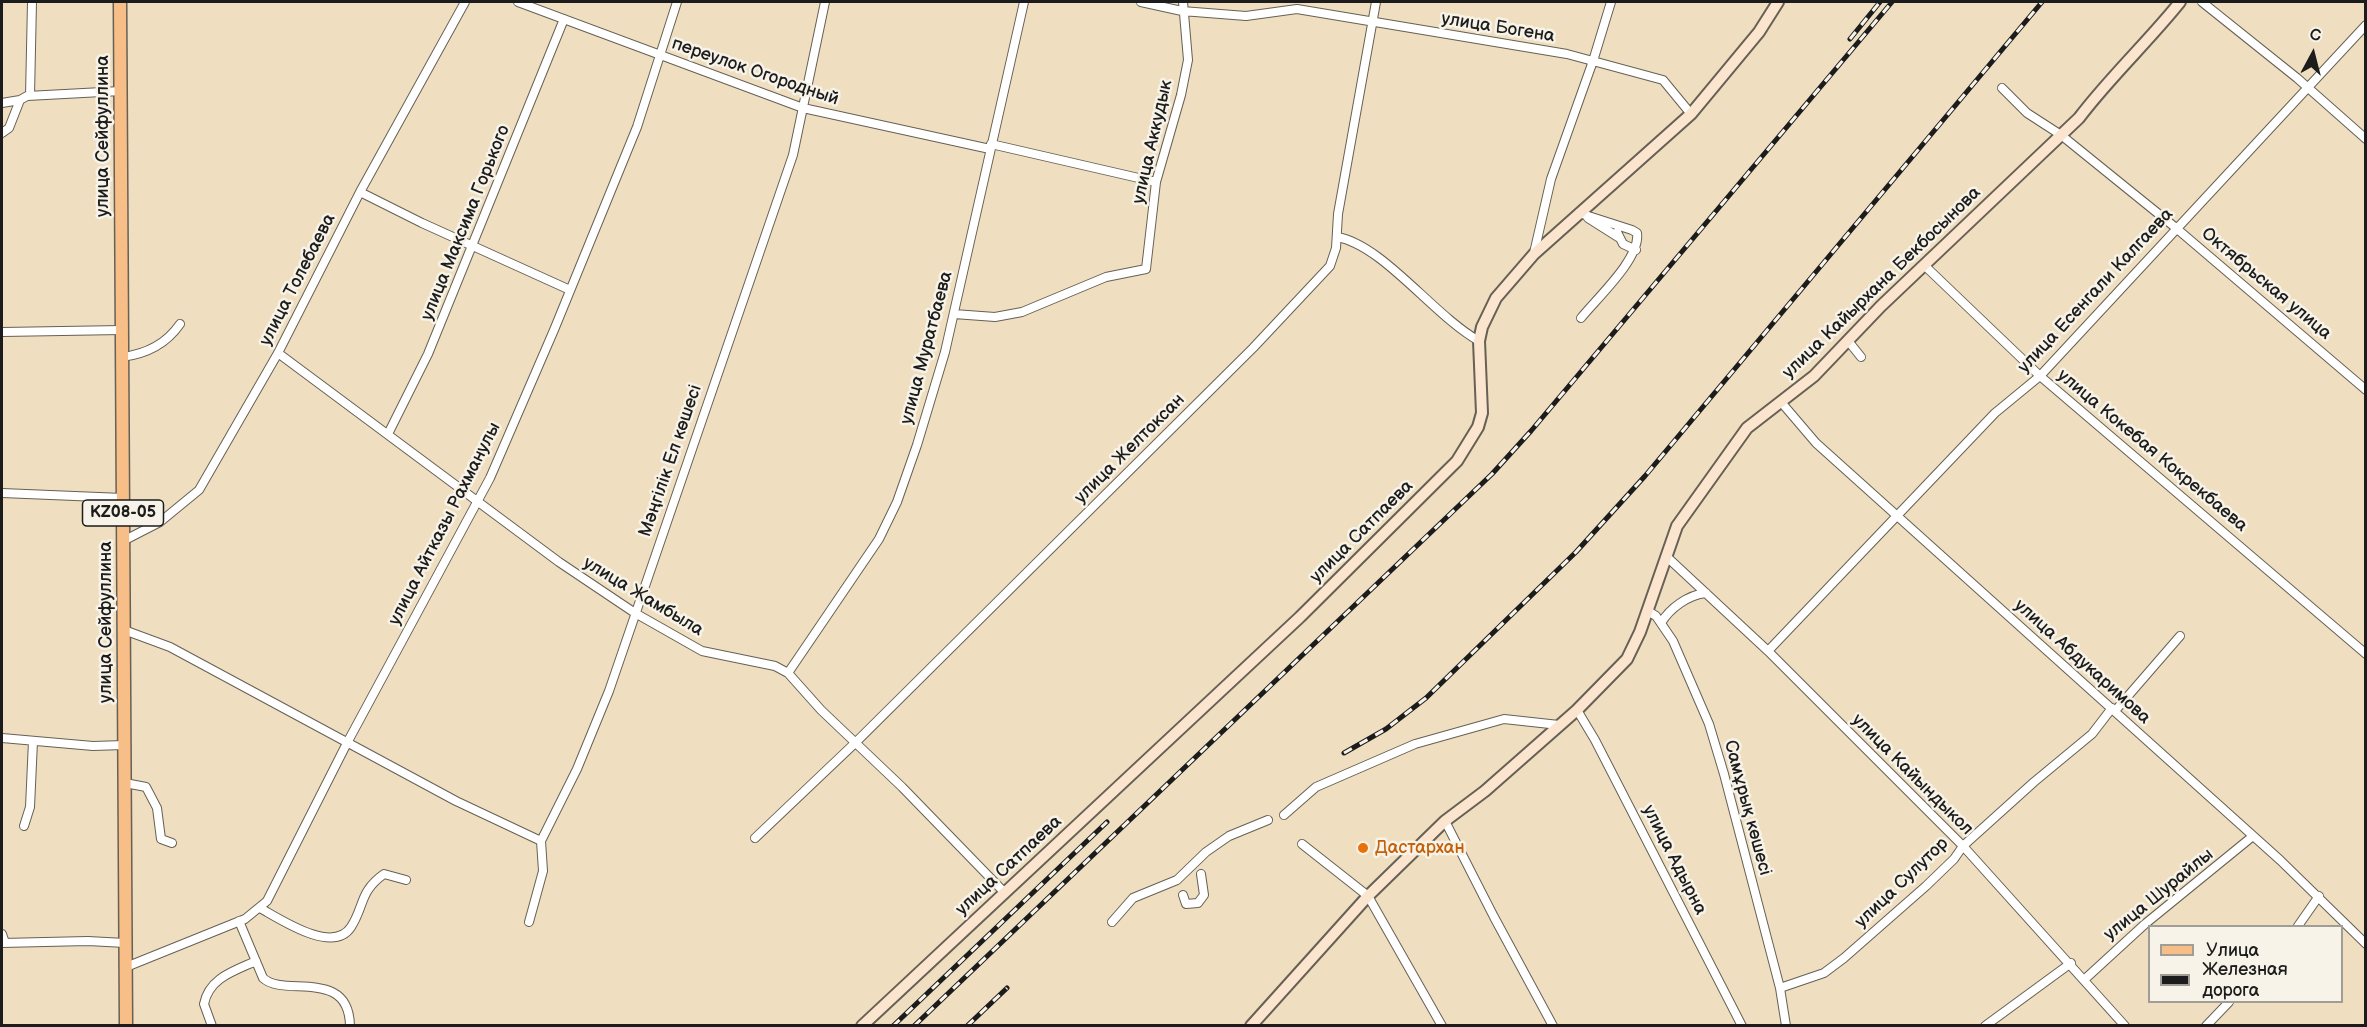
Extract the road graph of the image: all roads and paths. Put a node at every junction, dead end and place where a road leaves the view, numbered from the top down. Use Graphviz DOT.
graph roads {
  1 [pos="32,2"];
  2 [pos="120,2"];
  3 [pos="465,2"];
  4 [pos="518,2"];
  5 [pos="677,2"];
  6 [pos="825,2"];
  7 [pos="1024,2"];
  8 [pos="1141,2"];
  9 [pos="1183,2"];
  10 [pos="1376,2"];
  11 [pos="1611,2"];
  12 [pos="1778,2"];
  13 [pos="2180,2"];
  14 [pos="2202,2"];
  15 [pos="1298,5"];
  16 [pos="1182,11"];
  17 [pos="564,20"];
  18 [pos="1373,23"];
  19 [pos="2365,27"];
  20 [pos="662,55"];
  21 [pos="1593,62"];
  22 [pos="2002,88"];
  23 [pos="2305,88"];
  24 [pos="121,91"];
  25 [pos="30,96"];
  26 [pos="20,100"];
  27 [pos="2,103"];
  28 [pos="803,108"];
  29 [pos="1691,114"];
  30 [pos="2,133"];
  31 [pos="2061,135"];
  32 [pos="2366,139"];
  33 [pos="991,146"];
  34 [pos="1156,182"];
  35 [pos="360,192"];
  36 [pos="1579,213"];
  37 [pos="1619,226"];
  38 [pos="2176,228"];
  39 [pos="1337,237"];
  40 [pos="1618,237"];
  41 [pos="473,245"];
  42 [pos="1636,250"];
  43 [pos="1534,254"];
  44 [pos="1925,266"];
  45 [pos="570,290"];
  46 [pos="954,314"];
  47 [pos="1581,318"];
  48 [pos="180,324"];
  49 [pos="122,330"];
  50 [pos="2,332"];
  51 [pos="1479,341"];
  52 [pos="1849,342"];
  53 [pos="278,353"];
  54 [pos="122,357"];
  55 [pos="1861,357"];
  56 [pos="2040,376"];
  57 [pos="2366,390"];
  58 [pos="1781,402"];
  59 [pos="388,434"];
  60 [pos="2,492"];
  61 [pos="123,498"];
  62 [pos="477,502"];
  63 [pos="1898,516"];
  64 [pos="123,541"];
  65 [pos="1667,557"];
  66 [pos="1706,593"];
  67 [pos="1648,611"];
  68 [pos="635,614"];
  69 [pos="1661,623"];
  70 [pos="124,630"];
  71 [pos="2180,636"];
  72 [pos="1768,651"];
  73 [pos="2366,654"];
  74 [pos="788,673"];
  75 [pos="1576,710"];
  76 [pos="2113,710"];
  77 [pos="1559,725"];
  78 [pos="2,738"];
  79 [pos="33,741"];
  80 [pos="347,743"];
  81 [pos="855,743"];
  82 [pos="124,745"];
  83 [pos="124,783"];
  84 [pos="1284,815"];
  85 [pos="1268,820"];
  86 [pos="1445,821"];
  87 [pos="24,826"];
  88 [pos="2253,836"];
  89 [pos="755,838"];
  90 [pos="541,842"];
  91 [pos="172,843"];
  92 [pos="1302,844"];
  93 [pos="1963,846"];
  94 [pos="1201,874"];
  95 [pos="406,880"];
  96 [pos="1004,892"];
  97 [pos="1183,895"];
  98 [pos="1368,896"];
  99 [pos="2319,896"];
  100 [pos="260,908"];
  101 [pos="239,921"];
  102 [pos="529,922"];
  103 [pos="1112,922"];
  104 [pos="2299,925"];
  105 [pos="3,940"];
  106 [pos="125,943"];
  107 [pos="2366,944"];
  108 [pos="256,961"];
  109 [pos="2071,963"];
  110 [pos="126,967"];
  111 [pos="2085,979"];
  112 [pos="1780,988"];
  113 [pos="2228,1003"];
  114 [pos="2124,1025"];
  115 [pos="126,1026"];
  116 [pos="212,1026"];
  117 [pos="350,1026"];
  118 [pos="862,1026"];
  119 [pos="1251,1026"];
  120 [pos="1442,1026"];
  121 [pos="1553,1026"];
  122 [pos="1742,1026"];
  123 [pos="1786,1026"];
  124 [pos="1985,1026"];
  125 [pos="2206,1026"];
  1 -- 25 [label="street"];
  2 -- 24 [label="main road, улица Сейфуллина / KZ08-05"];
  3 -- 35 [label="street, улица Толебаева"];
  4 -- 17 [label="street, переулок Огородный"];
  5 -- 20 [label="street, улица Айтказы Рахманулы"];
  6 -- 28 [label="street, Мәңгілік Ел көшесі"];
  7 -- 33 [label="street, улица Муратбаева"];
  8 -- 16 [label="street, улица Богена"];
  9 -- 16 [label="street, улица Аккудык"];
  10 -- 18 [label="street, улица Желтоксан"];
  11 -- 21 [label="street"];
  12 -- 29 [label="street, улица Сатпаева"];
  13 -- 31 [label="street, улица Кайырхана Бекбосынова"];
  14 -- 23 [label="street"];
  15 -- 16 [label="street, улица Богена"];
  15 -- 18 [label="street, улица Богена"];
  16 -- 34 [label="street, улица Аккудык"];
  17 -- 20 [label="street, переулок Огородный"];
  17 -- 41 [label="street, улица Максима Горького"];
  18 -- 21 [label="street, улица Богена"];
  18 -- 39 [label="street, улица Желтоксан"];
  19 -- 23 [label="street, улица Есенгали Калгаева"];
  20 -- 28 [label="street, переулок Огородный"];
  20 -- 45 [label="street, улица Айтказы Рахманулы"];
  21 -- 29 [label="street, улица Богена"];
  21 -- 43 [label="street"];
  22 -- 31 [label="street, Октябрьская улица"];
  23 -- 32 [label="street"];
  23 -- 38 [label="street, улица Есенгали Калгаева"];
  24 -- 25 [label="street"];
  24 -- 49 [label="main road, улица Сейфуллина / KZ08-05"];
  25 -- 26 [label="street"];
  26 -- 27 [label="street"];
  26 -- 30 [label="street"];
  28 -- 33 [label="street, переулок Огородный"];
  28 -- 68 [label="street, Мәңгілік Ел көшесі"];
  29 -- 36 [label="street, улица Сатпаева"];
  31 -- 38 [label="street, Октябрьская улица"];
  31 -- 44 [label="street, улица Кайырхана Бекбосынова"];
  33 -- 34 [label="street, переулок Огородный"];
  33 -- 46 [label="street, улица Муратбаева"];
  34 -- 46 [label="street, улица Аккудык"];
  35 -- 41 [label="street"];
  35 -- 53 [label="street, улица Толебаева"];
  36 -- 37 [label="street"];
  36 -- 40 [label="street"];
  36 -- 43 [label="street, улица Сатпаева"];
  37 -- 40 [label="street"];
  37 -- 42 [label="street"];
  38 -- 56 [label="street, улица Есенгали Калгаева"];
  38 -- 57 [label="street, Октябрьская улица"];
  39 -- 51 [label="street"];
  39 -- 81 [label="street, улица Желтоксан"];
  40 -- 42 [label="street"];
  41 -- 45 [label="street"];
  41 -- 59 [label="street, улица Максима Горького"];
  42 -- 47 [label="street"];
  43 -- 51 [label="street, улица Сатпаева"];
  44 -- 52 [label="street, улица Кайырхана Бекбосынова"];
  44 -- 56 [label="street, улица Кокебая Кокрекбаева"];
  45 -- 62 [label="street, улица Айтказы Рахманулы"];
  46 -- 74 [label="street, улица Муратбаева"];
  48 -- 54 [label="street"];
  49 -- 50 [label="street"];
  49 -- 54 [label="main road, улица Сейфуллина / KZ08-05"];
  51 -- 96 [label="street, улица Сатпаева"];
  52 -- 55 [label="street"];
  52 -- 58 [label="street, улица Кайырхана Бекбосынова"];
  53 -- 59 [label="street, улица Жамбыла"];
  53 -- 64 [label="street, улица Толебаева"];
  54 -- 61 [label="main road, улица Сейфуллина / KZ08-05"];
  56 -- 63 [label="street, улица Есенгали Калгаева"];
  56 -- 73 [label="street, улица Кокебая Кокрекбаева"];
  58 -- 63 [label="street, улица Абдукаримова"];
  58 -- 65 [label="street, улица Кайырхана Бекбосынова"];
  59 -- 62 [label="street, улица Жамбыла"];
  60 -- 61 [label="street"];
  61 -- 64 [label="main road, улица Сейфуллина / KZ08-05"];
  62 -- 68 [label="street, улица Жамбыла"];
  62 -- 80 [label="street, улица Айтказы Рахманулы"];
  63 -- 72 [label="street, улица Есенгали Калгаева"];
  63 -- 76 [label="street, улица Абдукаримова"];
  64 -- 70 [label="main road, улица Сейфуллина / KZ08-05"];
  65 -- 66 [label="street, улица Кайындыкол"];
  65 -- 67 [label="street, улица Кайырхана Бекбосынова"];
  66 -- 69 [label="street"];
  66 -- 72 [label="street, улица Кайындыкол"];
  67 -- 69 [label="street, Самұрық көшесі"];
  67 -- 75 [label="street, улица Кайырхана Бекбосынова"];
  68 -- 74 [label="street, улица Жамбыла"];
  68 -- 90 [label="street, Мәңгілік Ел көшесі"];
  69 -- 112 [label="street, Самұрық көшесі"];
  70 -- 80 [label="street"];
  70 -- 82 [label="main road, улица Сейфуллина / KZ08-05"];
  71 -- 76 [label="street, улица Сулутор"];
  72 -- 93 [label="street, улица Кайындыкол"];
  74 -- 81 [label="street, улица Жамбыла"];
  75 -- 77 [label="street, улица Кайырхана Бекбосынова"];
  75 -- 122 [label="street, улица Адырна"];
  76 -- 88 [label="street, улица Абдукаримова"];
  76 -- 93 [label="street, улица Сулутор"];
  77 -- 84 [label="street"];
  77 -- 86 [label="street, улица Кайырхана Бекбосынова"];
  78 -- 79 [label="street"];
  79 -- 82 [label="street"];
  79 -- 87 [label="street"];
  80 -- 90 [label="street"];
  80 -- 100 [label="street, улица Айтказы Рахманулы"];
  81 -- 89 [label="street, улица Желтоксан"];
  81 -- 96 [label="street, улица Жамбыла"];
  82 -- 83 [label="main road, улица Сейфуллина / KZ08-05"];
  83 -- 91 [label="street"];
  83 -- 106 [label="main road, улица Сейфуллина / KZ08-05"];
  85 -- 103 [label="street"];
  86 -- 98 [label="street, улица Кайырхана Бекбосынова"];
  86 -- 121 [label="street"];
  88 -- 99 [label="street, улица Абдукаримова"];
  88 -- 111 [label="street, улица Шурайлы"];
  90 -- 102 [label="street, Мәңгілік Ел көшесі"];
  92 -- 98 [label="street"];
  93 -- 109 [label="street, улица Кайындыкол"];
  93 -- 112 [label="street, улица Сулутор"];
  94 -- 97 [label="street"];
  95 -- 100 [label="street"];
  96 -- 118 [label="street, улица Сатпаева"];
  98 -- 119 [label="street, улица Кайырхана Бекбосынова"];
  98 -- 120 [label="street"];
  99 -- 104 [label="street"];
  99 -- 107 [label="street, улица Абдукаримова"];
  100 -- 101 [label="street, улица Айтказы Рахманулы"];
  101 -- 108 [label="street"];
  101 -- 110 [label="street, улица Айтказы Рахманулы"];
  105 -- 106 [label="street"];
  106 -- 110 [label="main road, улица Сейфуллина / KZ08-05"];
  108 -- 116 [label="street"];
  108 -- 117 [label="street"];
  109 -- 111 [label="street, улица Кайындыкол"];
  109 -- 124 [label="street"];
  110 -- 115 [label="main road, улица Сейфуллина / KZ08-05"];
  111 -- 114 [label="street, улица Кайындыкол"];
  112 -- 123 [label="street, Самұрық көшесі"];
  113 -- 125 [label="street"];
}
